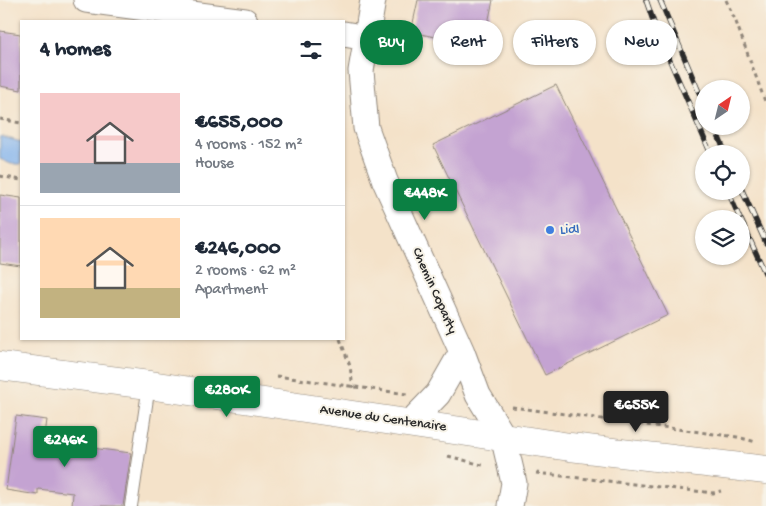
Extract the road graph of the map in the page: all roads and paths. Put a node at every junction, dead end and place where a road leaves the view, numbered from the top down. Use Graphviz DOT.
graph roads {
  1 [pos="86,0"];
  2 [pos="373,0"];
  3 [pos="726,0"];
  4 [pos="237,20"];
  5 [pos="355,36"];
  6 [pos="766,104"];
  7 [pos="0,119"];
  8 [pos="20,123"];
  9 [pos="0,176"];
  10 [pos="20,180"];
  11 [pos="340,340"];
  12 [pos="462,352"];
  13 [pos="0,366"];
  14 [pos="266,375"];
  15 [pos="149,385"];
  16 [pos="352,386"];
  17 [pos="435,397"];
  18 [pos="482,403"];
  19 [pos="410,423"];
  20 [pos="503,436"];
  21 [pos="756,442"];
  22 [pos="766,470"];
  23 [pos="131,506"];
  24 [pos="510,506"];
  1 -- 4 [label="street"];
  2 -- 5 [label="street, Chemin Coparty"];
  3 -- 6 [label="path"];
  5 -- 12 [label="street, Chemin Coparty"];
  7 -- 8 [label="path"];
  9 -- 10 [label="path"];
  11 -- 16 [label="path"];
  12 -- 17 [label="street"];
  12 -- 18 [label="street, Chemin Coparty"];
  13 -- 15 [label="main road, Avenue du Centenaire"];
  14 -- 16 [label="path"];
  15 -- 19 [label="main road, Avenue du Centenaire"];
  15 -- 23 [label="lane"];
  16 -- 17 [label="path"];
  17 -- 19 [label="street"];
  18 -- 20 [label="street, Chemin Coparty"];
  18 -- 21 [label="path"];
  19 -- 20 [label="main road, Avenue du Centenaire"];
  20 -- 22 [label="main road, Avenue du Centenaire"];
  20 -- 24 [label="street, Chemin Coparty"];
}
